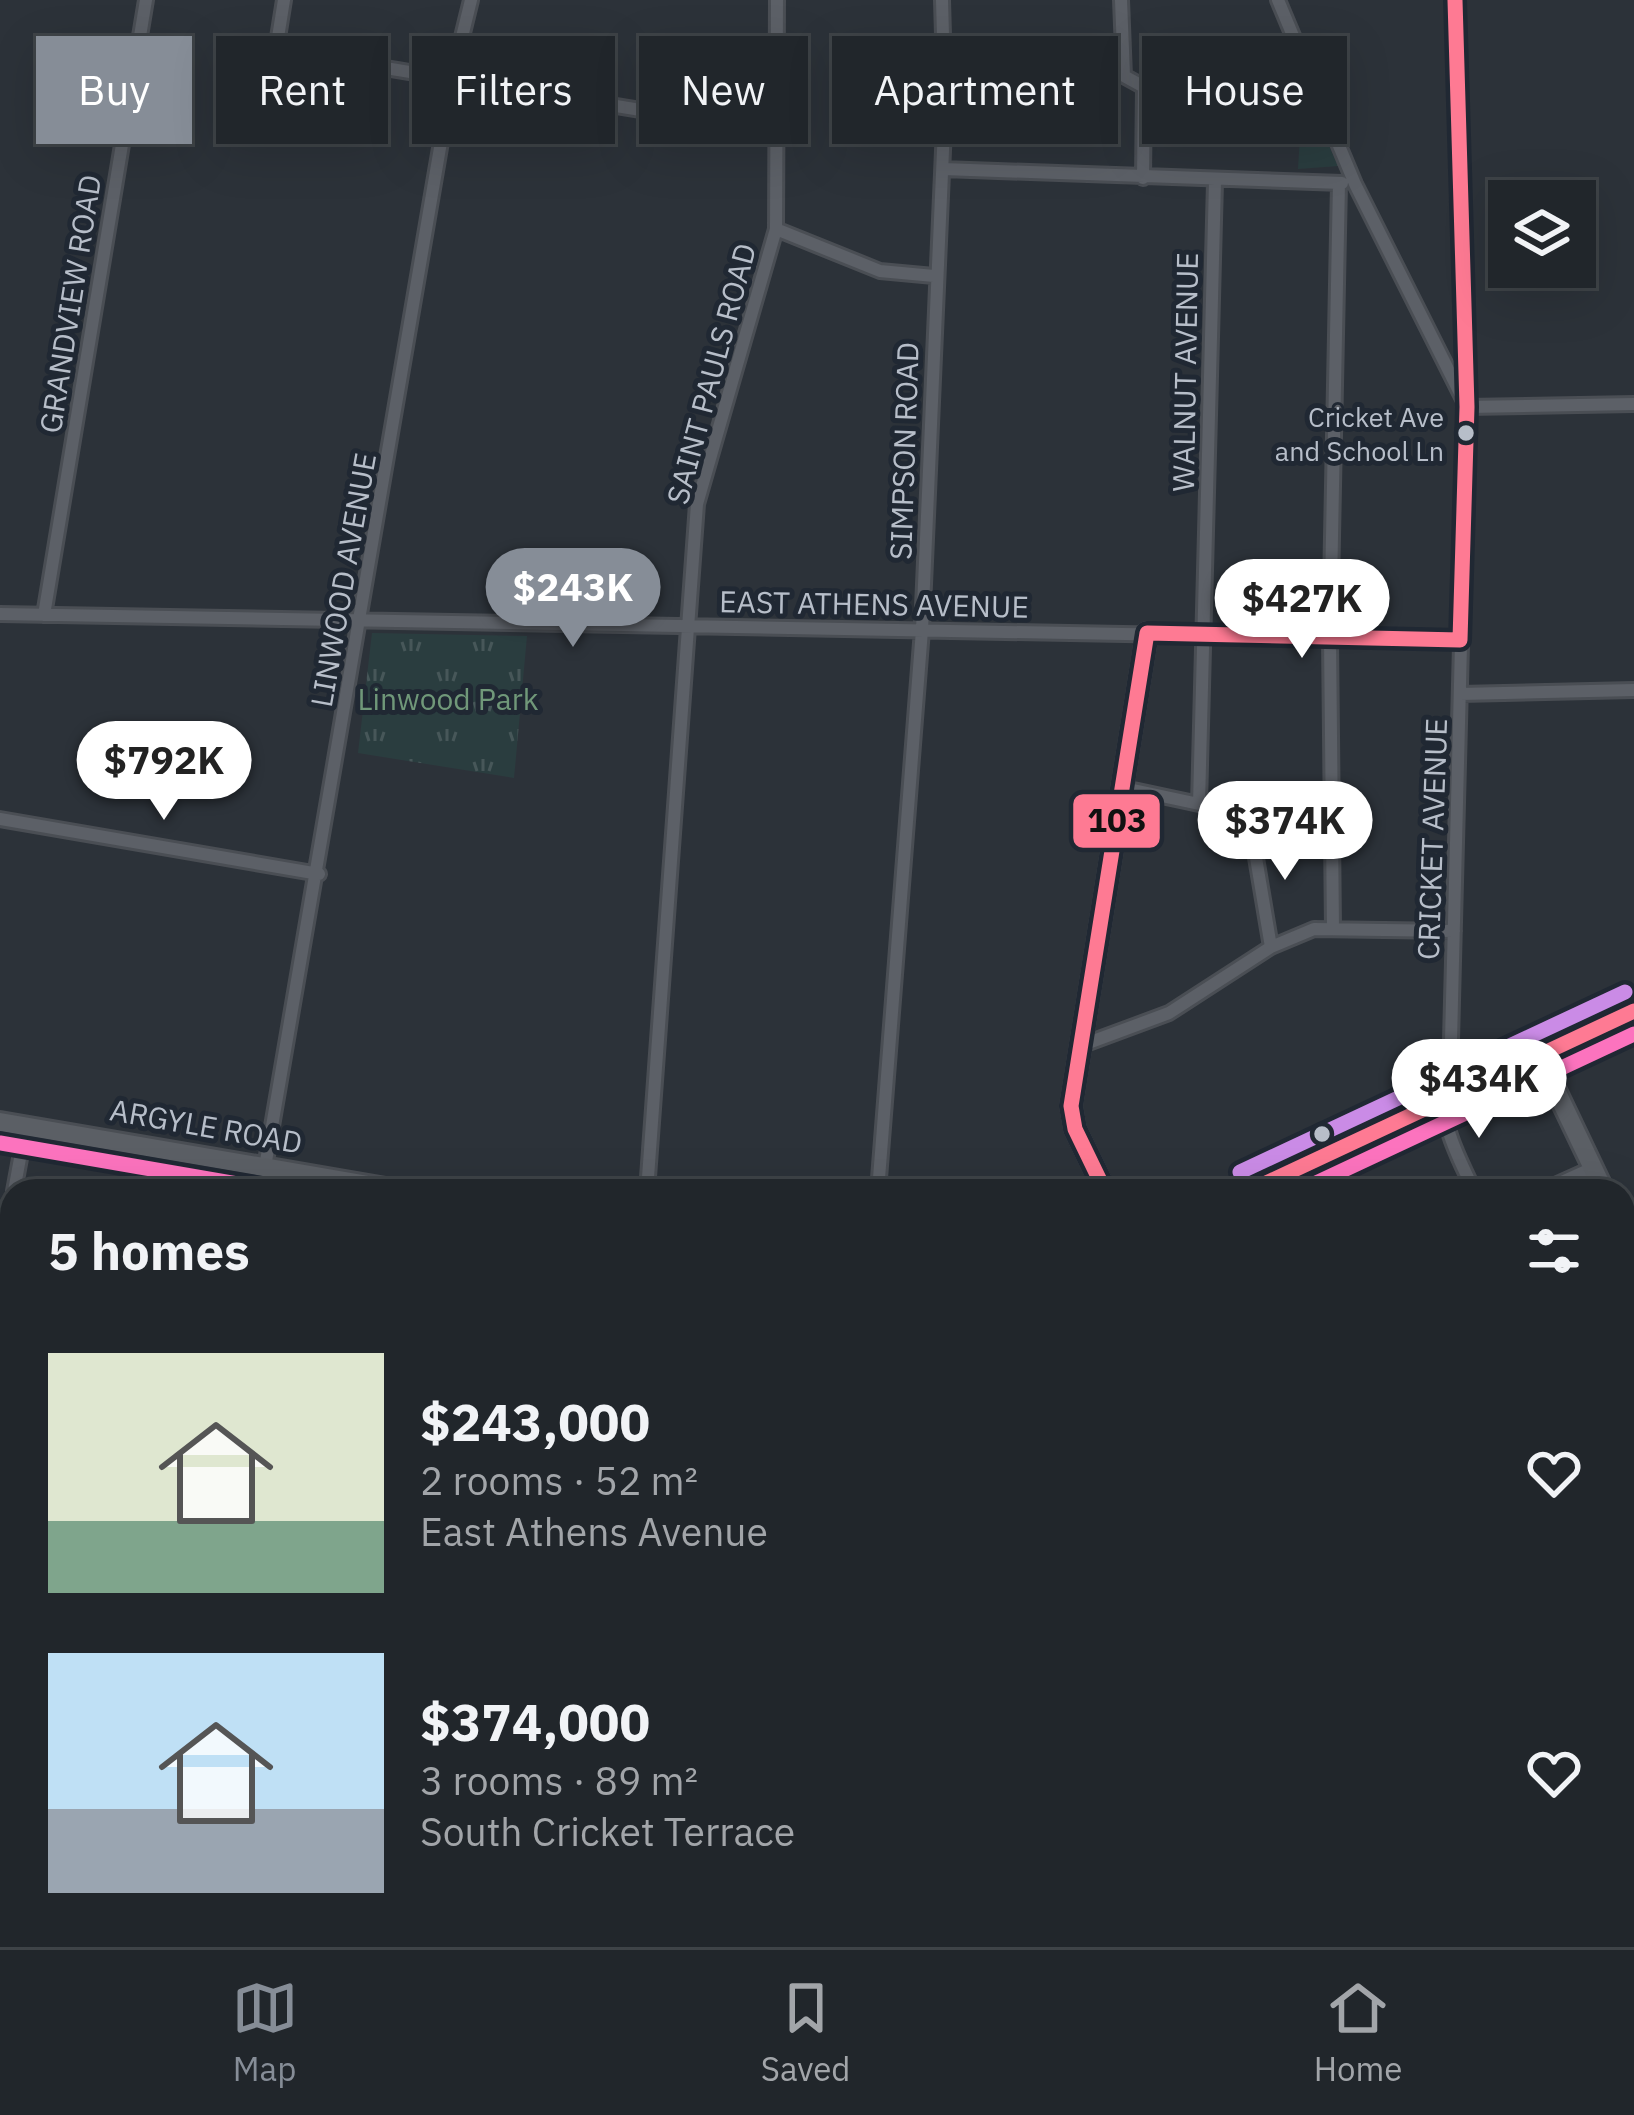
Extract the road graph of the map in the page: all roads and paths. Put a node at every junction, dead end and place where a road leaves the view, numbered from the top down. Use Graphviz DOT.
graph roads {
  1 [pos="146,0"];
  2 [pos="284,0"];
  3 [pos="471,0"];
  4 [pos="776,0"];
  5 [pos="942,0"];
  6 [pos="1120,0"];
  7 [pos="1278,0"];
  8 [pos="1455,0"];
  9 [pos="462,36"];
  10 [pos="775,36"];
  11 [pos="943,36"];
  12 [pos="412,72"];
  13 [pos="441,144"];
  14 [pos="774,144"];
  15 [pos="944,144"];
  16 [pos="943,169"];
  17 [pos="1144,178"];
  18 [pos="1215,182"];
  19 [pos="1340,183"];
  20 [pos="1355,184"];
  21 [pos="776,229"];
  22 [pos="934,276"];
  23 [pos="1634,404"];
  24 [pos="1467,407"];
  25 [pos="0,614"];
  26 [pos="44,615"];
  27 [pos="361,620"];
  28 [pos="692,626"];
  29 [pos="922,630"];
  30 [pos="1147,633"];
  31 [pos="1204,636"];
  32 [pos="1330,638"];
  33 [pos="1460,640"];
  34 [pos="1634,690"];
  35 [pos="1460,694"];
  36 [pos="1124,788"];
  37 [pos="0,819"];
  38 [pos="1251,828"];
  39 [pos="319,874"];
  40 [pos="1334,929"];
  41 [pos="1454,931"];
  42 [pos="1271,947"];
  43 [pos="1634,1011"];
  44 [pos="1080,1046"];
  45 [pos="1539,1055"];
  46 [pos="1442,1101"];
  47 [pos="0,1122"];
  48 [pos="26,1126"];
  49 [pos="265,1167"];
  50 [pos="1593,1168"];
  51 [pos="16,1179"];
  52 [pos="266,1179"];
  53 [pos="334,1179"];
  54 [pos="648,1179"];
  55 [pos="879,1179"];
  56 [pos="1100,1179"];
  57 [pos="1275,1179"];
  58 [pos="1469,1179"];
  59 [pos="1569,1179"];
  60 [pos="1598,1179"];
  1 -- 26 [label="street, GRANDVIEW ROAD"];
  2 -- 12 [label="street"];
  3 -- 9 [label="street, LINWOOD AVENUE"];
  4 -- 10 [label="street, SAINT PAULS ROAD"];
  5 -- 11 [label="street, SIMPSON ROAD"];
  6 -- 17 [label="street"];
  7 -- 20 [label="street"];
  8 -- 24 [label="street, CRICKET AVENUE"];
  13 -- 27 [label="street, LINWOOD AVENUE"];
  14 -- 21 [label="street, SAINT PAULS ROAD"];
  15 -- 16 [label="street, SIMPSON ROAD"];
  16 -- 17 [label="street"];
  16 -- 22 [label="street, SIMPSON ROAD"];
  17 -- 18 [label="street"];
  18 -- 19 [label="street"];
  18 -- 31 [label="street, WALNUT AVENUE"];
  19 -- 20 [label="street"];
  19 -- 32 [label="street"];
  20 -- 24 [label="street"];
  21 -- 22 [label="street"];
  21 -- 28 [label="street, SAINT PAULS ROAD"];
  22 -- 29 [label="street, SIMPSON ROAD"];
  23 -- 24 [label="street"];
  24 -- 33 [label="street, CRICKET AVENUE"];
  25 -- 26 [label="street, EAST ATHENS AVENUE"];
  26 -- 27 [label="street, EAST ATHENS AVENUE"];
  27 -- 28 [label="street, EAST ATHENS AVENUE"];
  27 -- 39 [label="street, LINWOOD AVENUE"];
  28 -- 29 [label="street, EAST ATHENS AVENUE"];
  28 -- 54 [label="street, SAINT PAULS ROAD"];
  29 -- 30 [label="street, EAST ATHENS AVENUE"];
  29 -- 55 [label="street, SIMPSON ROAD"];
  30 -- 31 [label="street, EAST ATHENS AVENUE"];
  30 -- 36 [label="street"];
  31 -- 32 [label="street, EAST ATHENS AVENUE"];
  31 -- 36 [label="street, WALNUT AVENUE"];
  32 -- 33 [label="street, EAST ATHENS AVENUE"];
  32 -- 40 [label="street"];
  33 -- 35 [label="street, CRICKET AVENUE"];
  34 -- 35 [label="street"];
  35 -- 41 [label="street, CRICKET AVENUE"];
  36 -- 44 [label="street"];
  37 -- 39 [label="street"];
  38 -- 42 [label="street"];
  39 -- 49 [label="street, LINWOOD AVENUE"];
  40 -- 41 [label="street"];
  40 -- 42 [label="street"];
  41 -- 46 [label="street, CRICKET AVENUE"];
  42 -- 44 [label="street"];
  43 -- 45 [label="highway"];
  44 -- 56 [label="street"];
  45 -- 46 [label="highway"];
  45 -- 50 [label="street"];
  46 -- 57 [label="highway"];
  46 -- 58 [label="street"];
  47 -- 48 [label="street, ARGYLE ROAD"];
  48 -- 49 [label="street, ARGYLE ROAD"];
  48 -- 51 [label="street"];
  49 -- 52 [label="street"];
  49 -- 53 [label="street, ARGYLE ROAD"];
  50 -- 59 [label="street"];
  50 -- 60 [label="street"];
}
